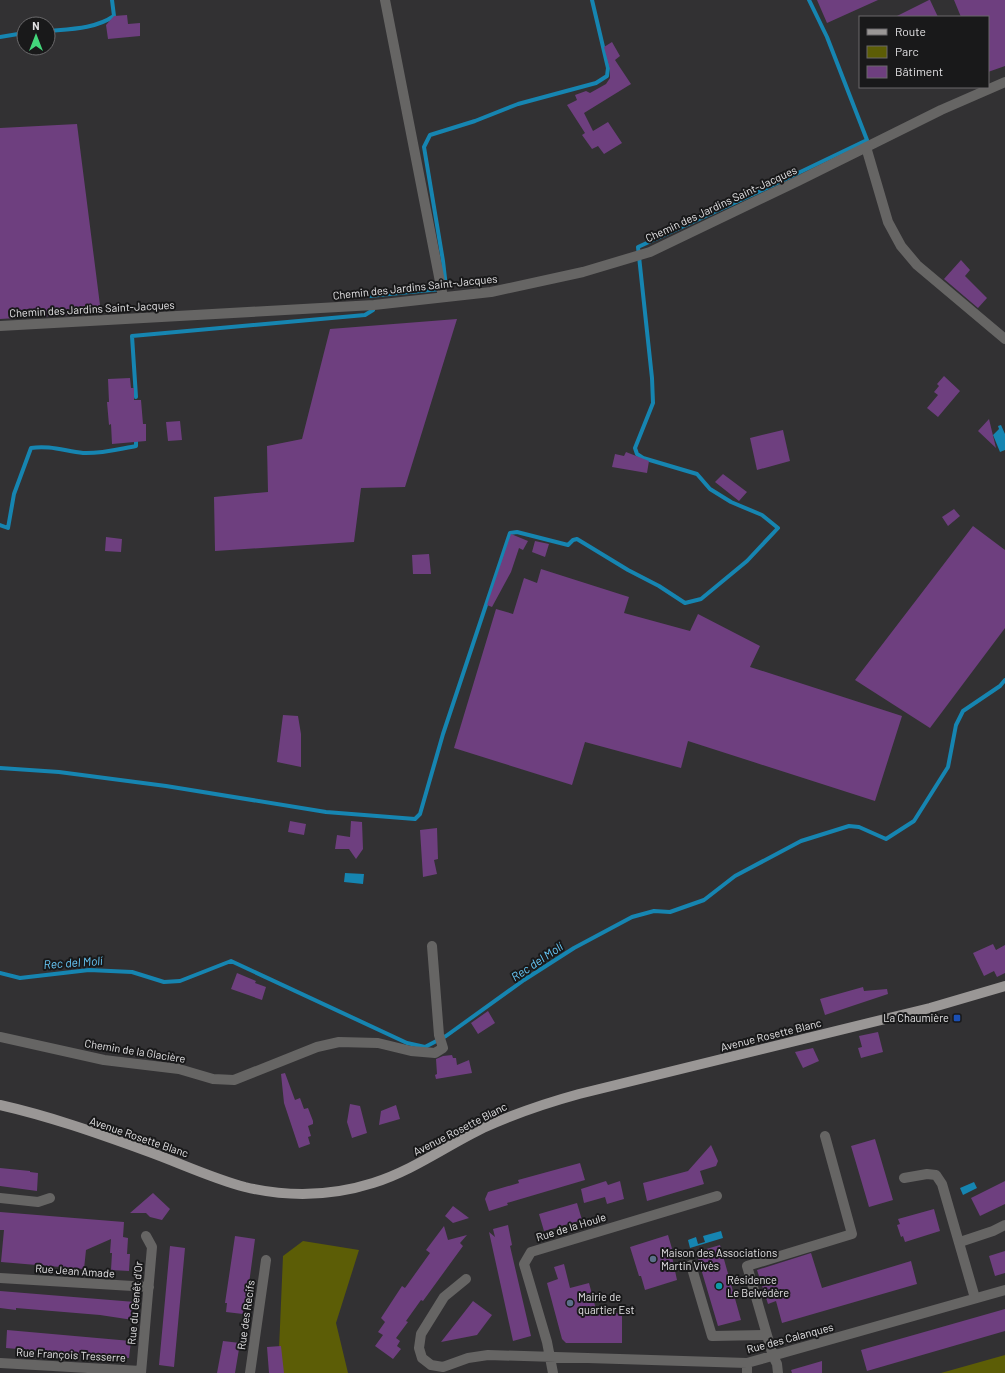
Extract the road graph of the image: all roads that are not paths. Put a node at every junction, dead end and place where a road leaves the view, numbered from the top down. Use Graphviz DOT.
graph roads {
  1 [pos="385,0"];
  2 [pos="1005,82"];
  3 [pos="866,148"];
  4 [pos="441,291"];
  5 [pos="0,326"];
  6 [pos="1005,339"];
  7 [pos="432,946"];
  8 [pos="1005,986"];
  9 [pos="0,1037"];
  10 [pos="0,1104"];
  11 [pos="825,1136"];
  12 [pos="904,1178"];
  13 [pos="716,1196"];
  14 [pos="0,1198"];
  15 [pos="50,1198"];
  16 [pos="1005,1225"];
  17 [pos="146,1236"];
  18 [pos="960,1242"];
  19 [pos="266,1260"];
  20 [pos="691,1264"];
  21 [pos="0,1278"];
  22 [pos="466,1279"];
  23 [pos="149,1288"];
  24 [pos="1005,1290"];
  25 [pos="975,1298"];
  26 [pos="767,1335"];
  27 [pos="773,1356"];
  28 [pos="550,1357"];
  29 [pos="0,1363"];
  30 [pos="747,1368"];
  31 [pos="141,1372"];
  32 [pos="250,1373"];
  33 [pos="553,1373"];
  34 [pos="778,1373"];
  1 -- 4 [label="street"];
  2 -- 3 [label="street, Chemin des Jardins Saint-Jacques"];
  3 -- 4 [label="street, Chemin des Jardins Saint-Jacques"];
  3 -- 6 [label="street"];
  4 -- 5 [label="street, Chemin des Jardins Saint-Jacques"];
  7 -- 9 [label="street, Chemin de la Glacière"];
  8 -- 10 [label="main road, Avenue Rosette Blanc"];
  11 -- 26 [label="street"];
  12 -- 18 [label="street"];
  13 -- 28 [label="street, Rue de la Houle"];
  14 -- 15 [label="street"];
  16 -- 18 [label="street"];
  17 -- 23 [label="street, Rue du Genêt d'Or"];
  18 -- 25 [label="street"];
  19 -- 32 [label="street, Rue des Recifs"];
  20 -- 26 [label="street"];
  21 -- 23 [label="street, Rue Jean Amade"];
  22 -- 28 [label="street, Rue des Calanques"];
  23 -- 31 [label="street, Rue du Genêt d'Or"];
  24 -- 25 [label="street, Rue des Calanques"];
  25 -- 27 [label="street, Rue des Calanques"];
  26 -- 27 [label="street"];
  27 -- 30 [label="street, Rue des Calanques"];
  27 -- 34 [label="street"];
  28 -- 30 [label="street, Rue des Calanques"];
  28 -- 33 [label="street, Rue de la Houle"];
  29 -- 31 [label="street, Rue François Tresserre"];
}
